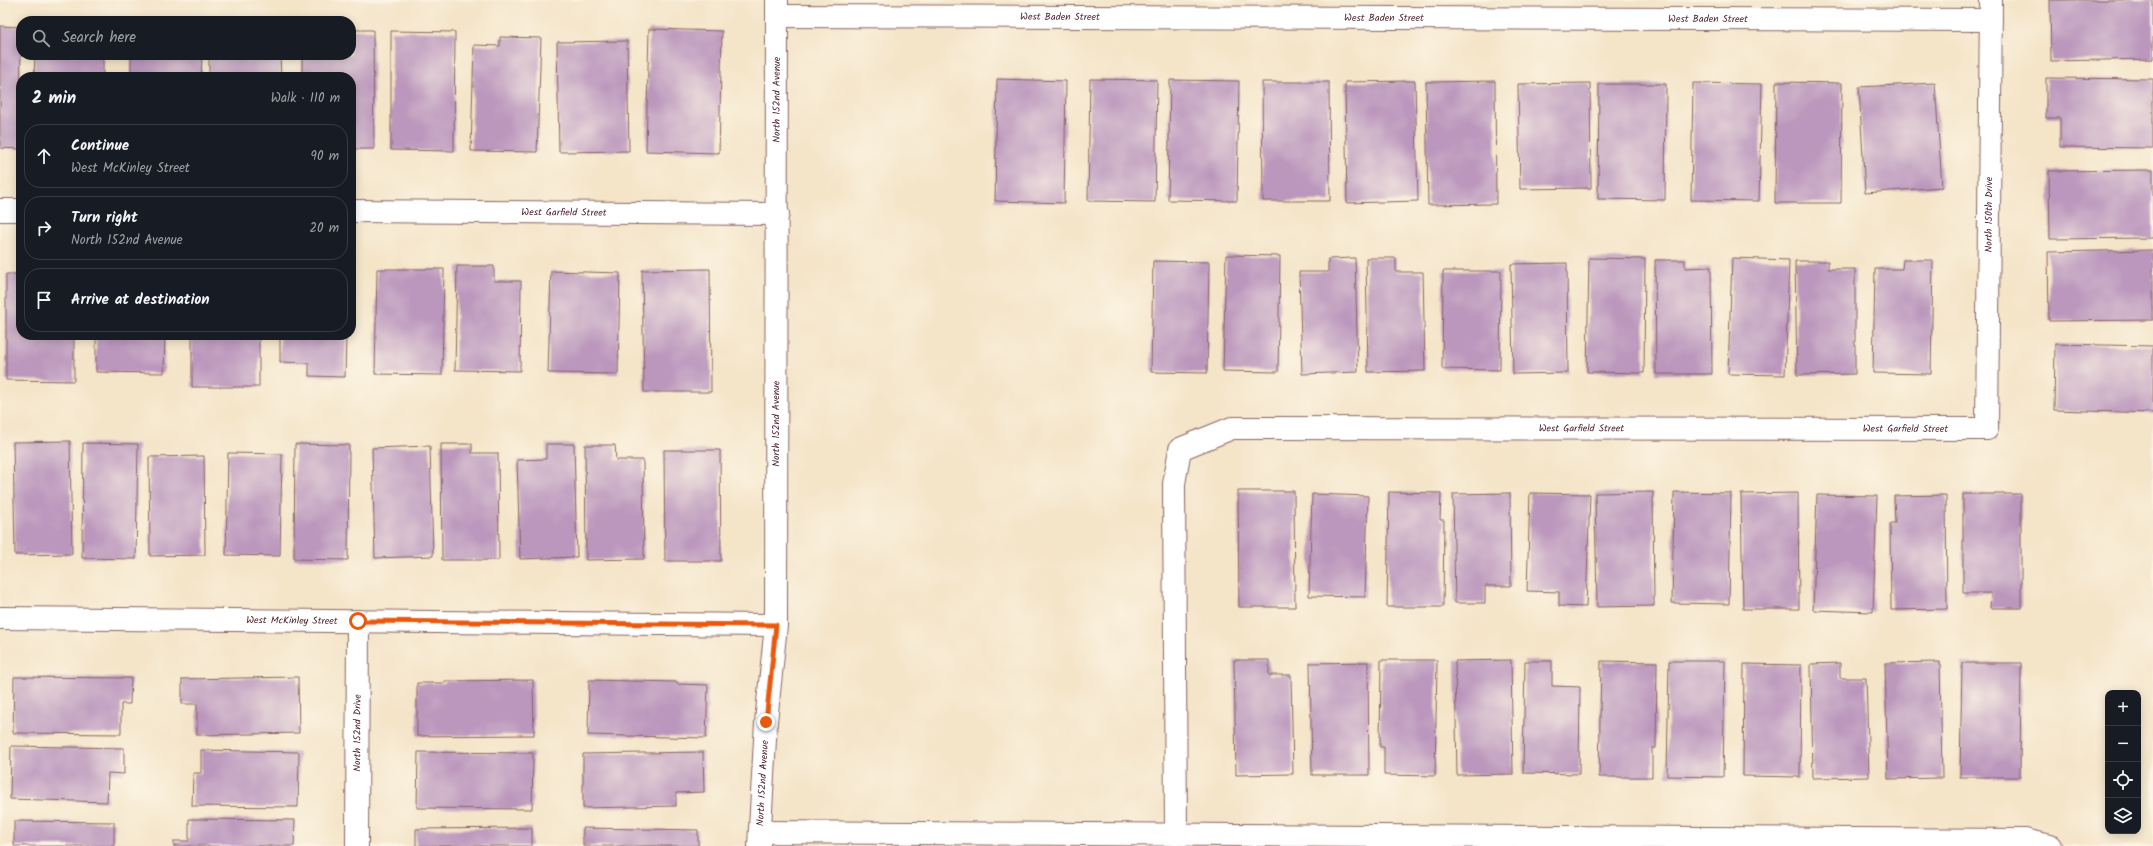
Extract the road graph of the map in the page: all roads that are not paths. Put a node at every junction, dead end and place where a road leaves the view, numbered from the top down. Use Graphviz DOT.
graph roads {
  1 [pos="777,8"];
  2 [pos="1991,10"];
  3 [pos="0,210"];
  4 [pos="16,210"];
  5 [pos="356,211"];
  6 [pos="778,214"];
  7 [pos="1987,429"];
  8 [pos="0,618"];
  9 [pos="358,621"];
  10 [pos="776,625"];
  11 [pos="1176,834"];
  12 [pos="759,839"];
  13 [pos="357,846"];
  14 [pos="2050,846"];
  1 -- 2 [label="street, West Baden Street"];
  1 -- 6 [label="street, North 152nd Avenue"];
  2 -- 7 [label="street, North 150th Drive"];
  3 -- 4 [label="street"];
  5 -- 6 [label="street, West Garfield Street"];
  6 -- 10 [label="street, North 152nd Avenue"];
  7 -- 11 [label="street, West Garfield Street"];
  8 -- 9 [label="street, West McKinley Street"];
  9 -- 10 [label="street, West McKinley Street"];
  9 -- 13 [label="street, North 152nd Drive"];
  10 -- 12 [label="street, North 152nd Avenue"];
  11 -- 12 [label="street"];
  11 -- 14 [label="street"];
}
